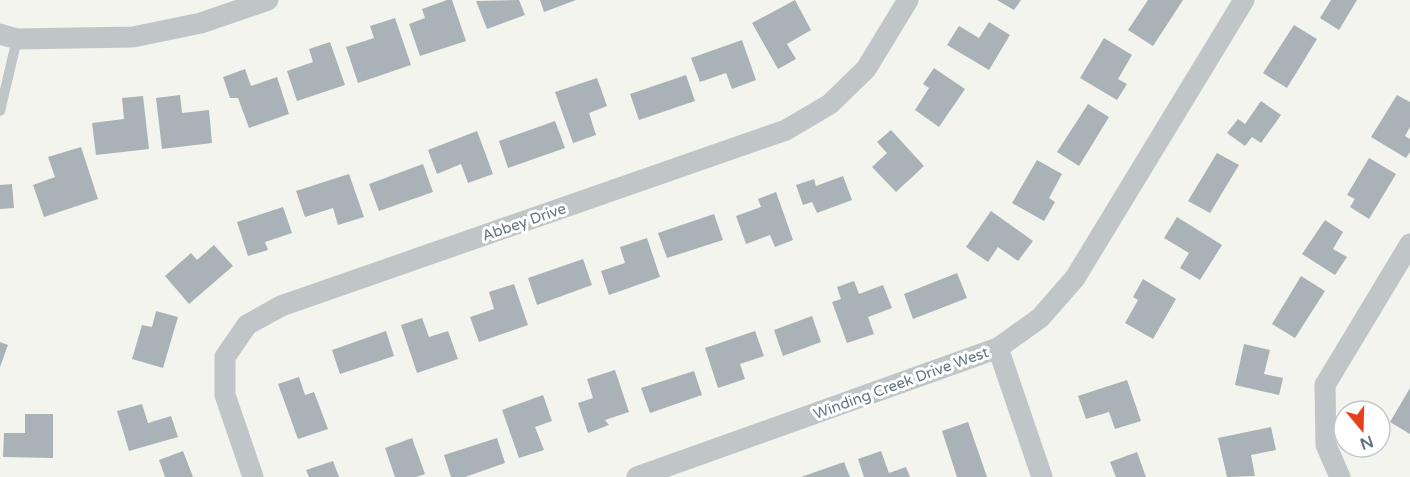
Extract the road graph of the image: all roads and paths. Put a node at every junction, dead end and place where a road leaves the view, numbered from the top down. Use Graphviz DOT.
graph roads {
  1 [pos="268,0"];
  2 [pos="908,0"];
  3 [pos="1244,0"];
  4 [pos="8,37"];
  5 [pos="0,111"];
  6 [pos="1410,244"];
  7 [pos="998,348"];
  8 [pos="253,477"];
  9 [pos="637,477"];
  10 [pos="1042,477"];
  11 [pos="1340,477"];
  1 -- 4 [label="street"];
  2 -- 8 [label="street, Abbey Drive"];
  3 -- 7 [label="street, Winding Creek Drive West"];
  4 -- 5 [label="lane"];
  6 -- 11 [label="street"];
  7 -- 9 [label="street, Winding Creek Drive West"];
  7 -- 10 [label="street"];
}
